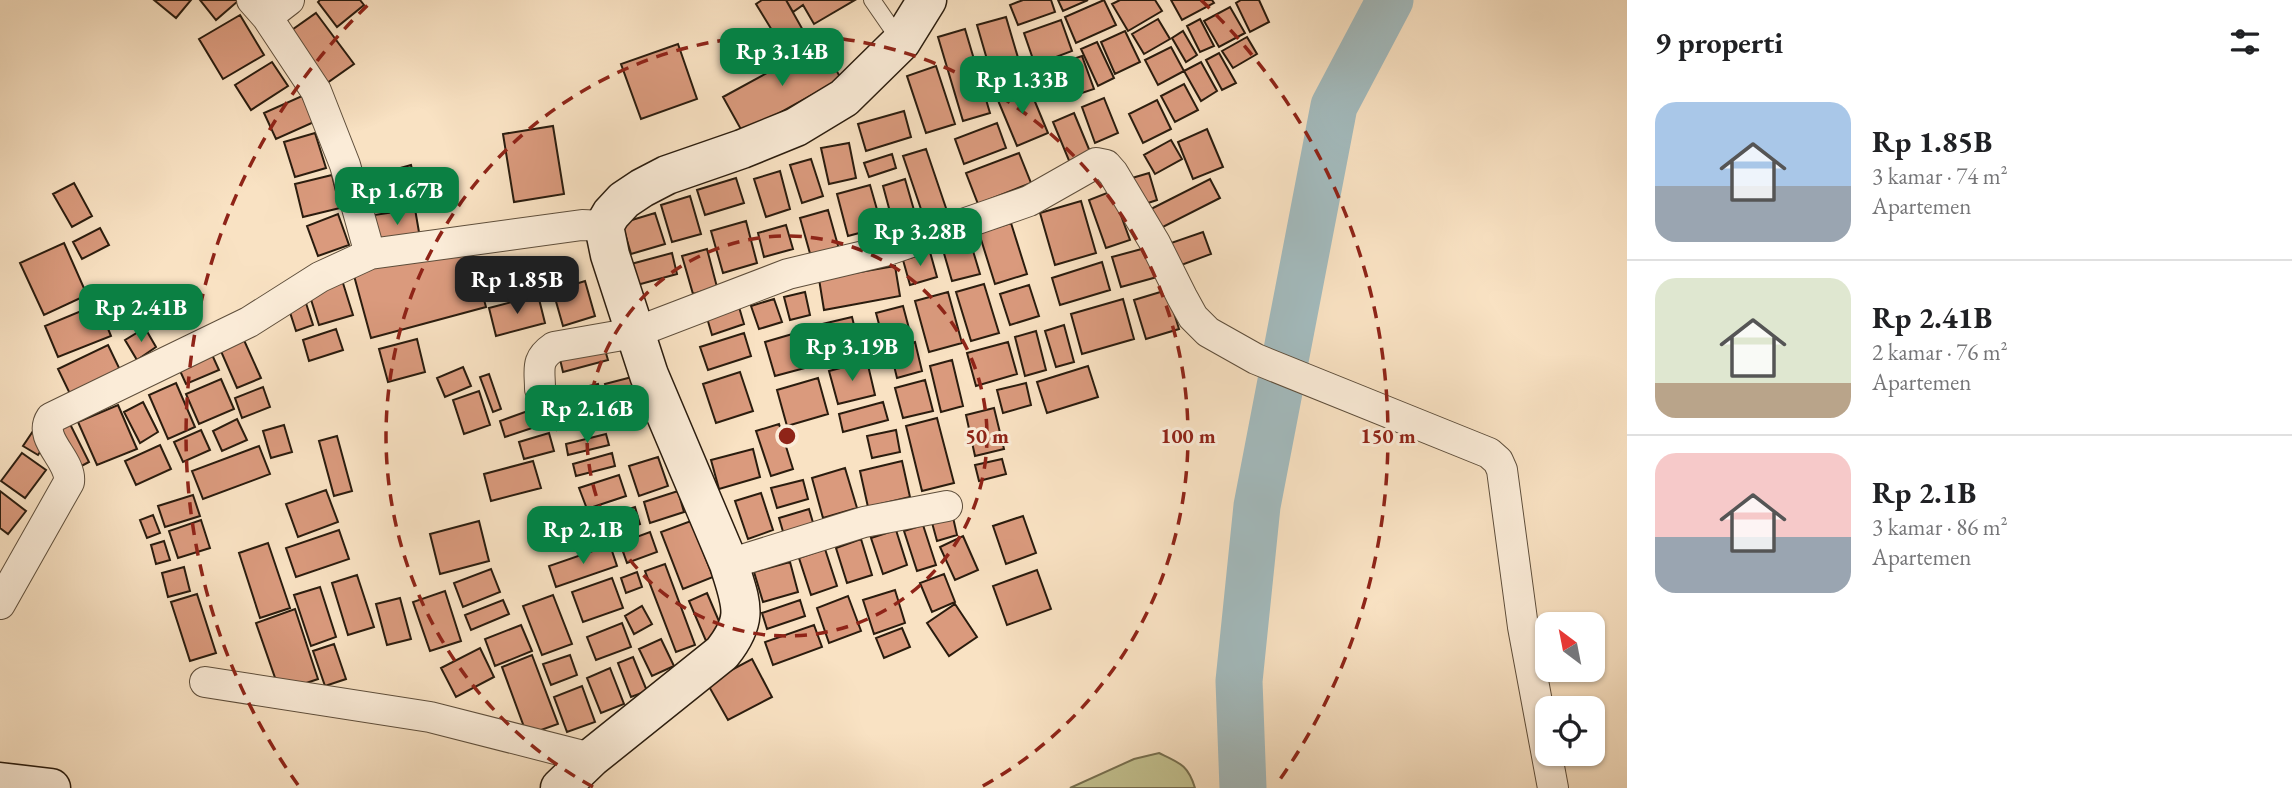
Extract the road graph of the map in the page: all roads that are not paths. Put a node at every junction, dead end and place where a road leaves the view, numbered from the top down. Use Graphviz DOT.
graph roads {
  1 [pos="872,0"];
  2 [pos="928,0"];
  3 [pos="270,6"];
  4 [pos="901,42"];
  5 [pos="604,226"];
  6 [pos="370,254"];
  7 [pos="634,332"];
  8 [pos="540,389"];
  9 [pos="947,506"];
  10 [pos="729,564"];
  11 [pos="0,604"];
  12 [pos="205,682"];
  13 [pos="591,758"];
  14 [pos="0,782"];
  15 [pos="51,788"];
  16 [pos="561,788"];
  17 [pos="1553,788"];
  1 -- 4 [label="lane"];
  2 -- 4 [label="street"];
  3 -- 6 [label="street"];
  4 -- 5 [label="street"];
  5 -- 6 [label="street"];
  5 -- 7 [label="street"];
  6 -- 11 [label="street"];
  7 -- 8 [label="street"];
  7 -- 10 [label="street"];
  7 -- 17 [label="street"];
  9 -- 10 [label="street"];
  10 -- 13 [label="street"];
  12 -- 13 [label="street"];
  13 -- 16 [label="street"];
  14 -- 15 [label="street"];
}
